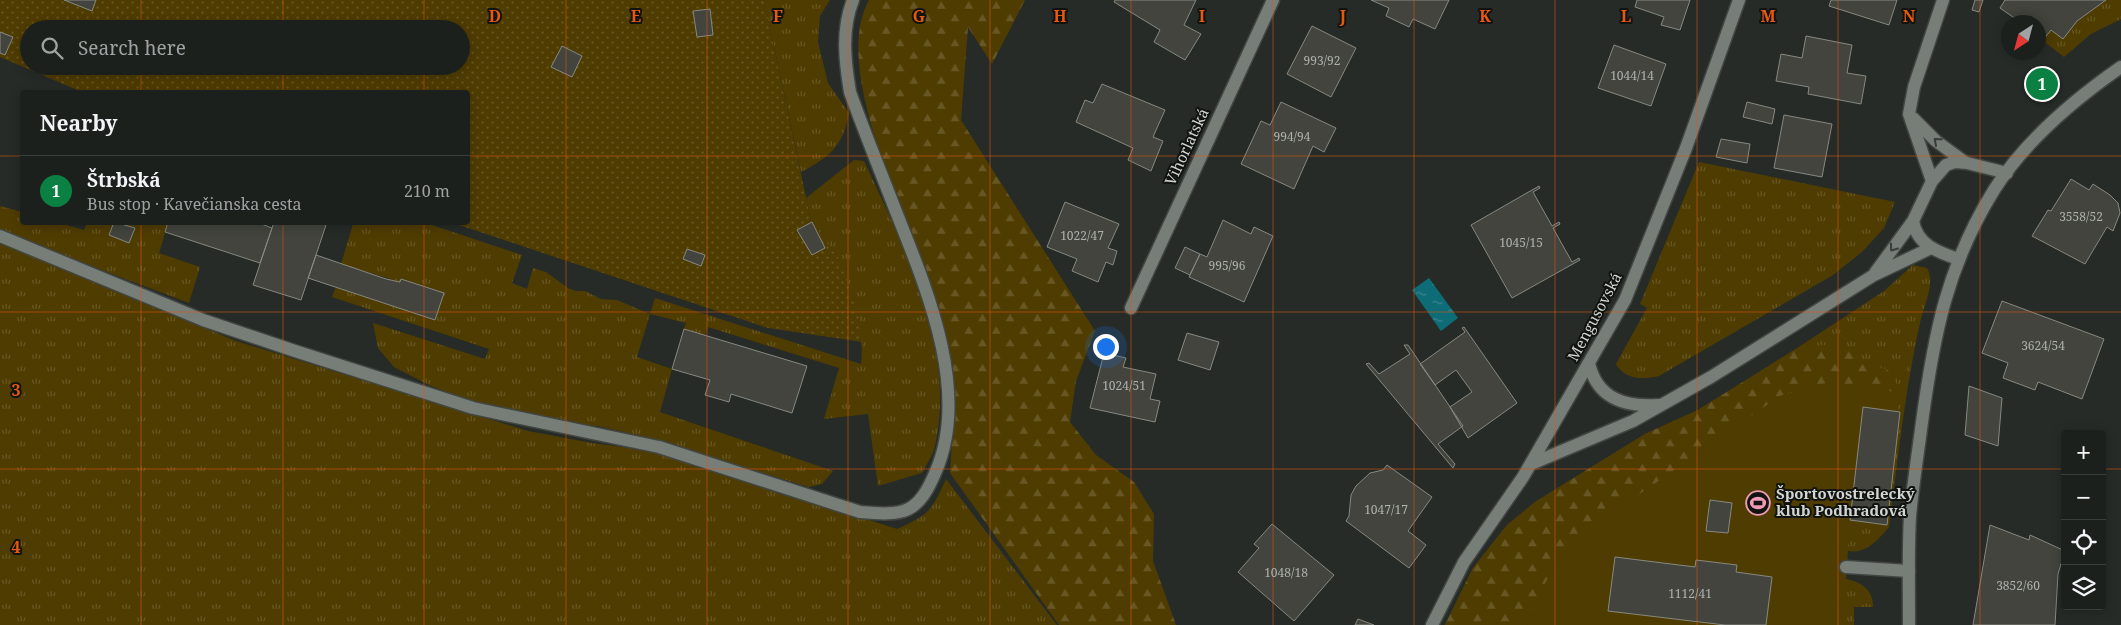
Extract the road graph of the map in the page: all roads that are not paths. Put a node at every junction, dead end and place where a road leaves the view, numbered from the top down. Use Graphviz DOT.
graph roads {
  1 [pos="853,0"];
  2 [pos="1273,0"];
  3 [pos="1739,0"];
  4 [pos="1943,0"];
  5 [pos="2121,67"];
  6 [pos="1910,114"];
  7 [pos="1967,163"];
  8 [pos="2006,173"];
  9 [pos="1932,181"];
  10 [pos="1913,221"];
  11 [pos="0,236"];
  12 [pos="1931,248"];
  13 [pos="1958,259"];
  14 [pos="1874,275"];
  15 [pos="1131,308"];
  16 [pos="1589,363"];
  17 [pos="1661,405"];
  18 [pos="1531,464"];
  19 [pos="1846,567"];
  20 [pos="1909,572"];
  21 [pos="1432,625"];
  22 [pos="1908,625"];
  1 -- 11 [label="street"];
  2 -- 15 [label="street, Vihorlatská"];
  3 -- 16 [label="street, Mengusovská"];
  4 -- 6 [label="street"];
  5 -- 8 [label="street"];
  7 -- 6 [label="street, one-way"];
  6 -- 9 [label="street"];
  7 -- 8 [label="street"];
  7 -- 9 [label="street"];
  8 -- 13 [label="street"];
  9 -- 10 [label="street"];
  10 -- 12 [label="street"];
  10 -- 14 [label="street, one-way"];
  12 -- 13 [label="street"];
  12 -- 14 [label="street"];
  13 -- 20 [label="street"];
  14 -- 17 [label="street"];
  16 -- 17 [label="street"];
  16 -- 18 [label="street, Mengusovská"];
  17 -- 18 [label="street"];
  18 -- 21 [label="street, Mengusovská"];
  19 -- 20 [label="street"];
  20 -- 22 [label="street"];
}
